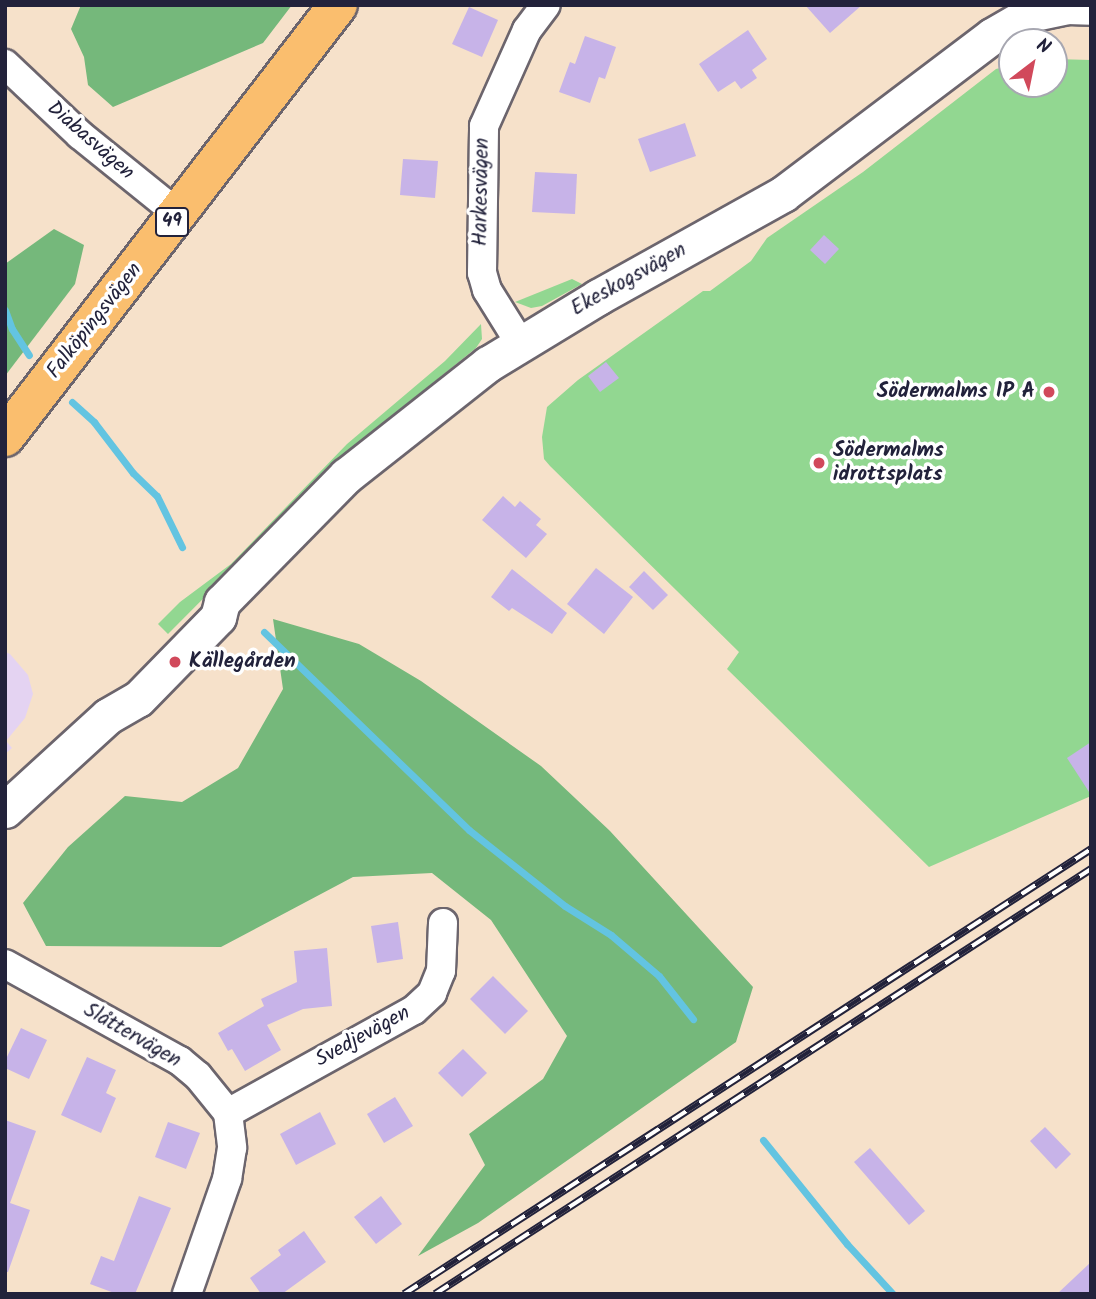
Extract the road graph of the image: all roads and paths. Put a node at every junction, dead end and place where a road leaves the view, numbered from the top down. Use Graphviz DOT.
graph roads {
  1 [pos="338,5"];
  2 [pos="546,5"];
  3 [pos="1075,6"];
  4 [pos="5,64"];
  5 [pos="178,214"];
  6 [pos="520,343"];
  7 [pos="5,437"];
  8 [pos="5,810"];
  9 [pos="443,923"];
  10 [pos="5,964"];
  11 [pos="228,1114"];
  12 [pos="187,1294"];
  1 -- 5 [label="main road, Falköpingsvägen / 49"];
  2 -- 6 [label="street, Harkesvägen"];
  3 -- 6 [label="street, Ekeskogsvägen"];
  4 -- 5 [label="street, Diabasvägen"];
  5 -- 7 [label="main road, Falköpingsvägen / 49"];
  6 -- 8 [label="street, Ekeskogsvägen"];
  9 -- 11 [label="street, Svedjevägen"];
  10 -- 11 [label="street, Slåttervägen"];
  11 -- 12 [label="street"];
}
